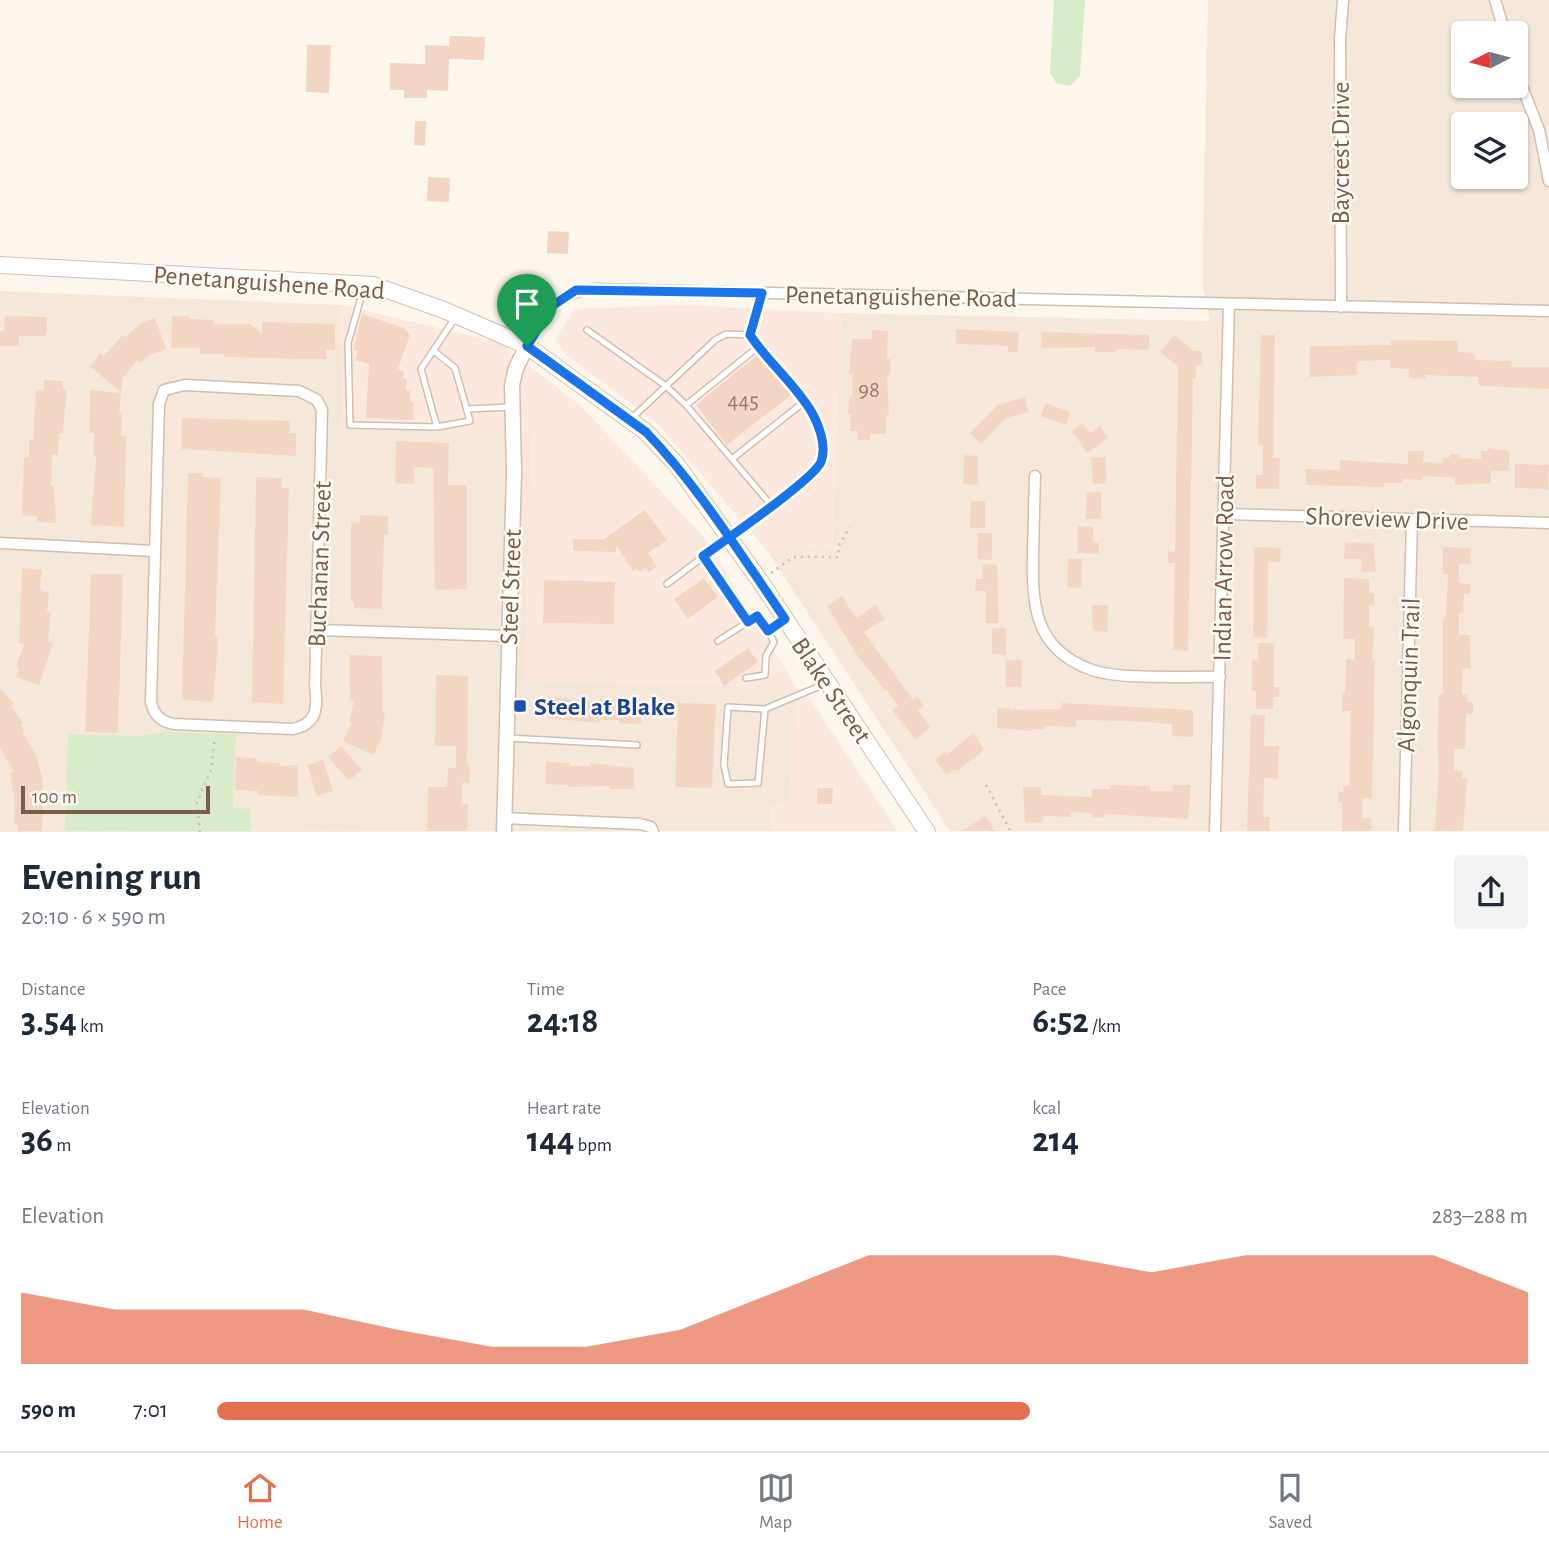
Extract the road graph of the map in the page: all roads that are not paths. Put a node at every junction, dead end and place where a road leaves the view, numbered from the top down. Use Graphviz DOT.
graph roads {
  1 [pos="1343,0"];
  2 [pos="1495,0"];
  3 [pos="1501,21"];
  4 [pos="1527,98"];
  5 [pos="1549,181"];
  6 [pos="0,265"];
  7 [pos="365,284"];
  8 [pos="762,293"];
  9 [pos="1229,304"];
  10 [pos="1341,307"];
  11 [pos="1549,312"];
  12 [pos="457,315"];
  13 [pos="587,330"];
  14 [pos="750,335"];
  15 [pos="527,346"];
  16 [pos="758,347"];
  17 [pos="434,351"];
  18 [pos="666,386"];
  19 [pos="804,401"];
  20 [pos="686,405"];
  21 [pos="513,407"];
  22 [pos="467,409"];
  23 [pos="629,420"];
  24 [pos="437,427"];
  25 [pos="732,459"];
  26 [pos="1035,476"];
  27 [pos="771,505"];
  28 [pos="1225,514"];
  29 [pos="1412,519"];
  30 [pos="1549,523"];
  31 [pos="729,537"];
  32 [pos="0,542"];
  33 [pos="154,551"];
  34 [pos="703,556"];
  35 [pos="667,584"];
  36 [pos="785,619"];
  37 [pos="748,622"];
  38 [pos="318,630"];
  39 [pos="768,631"];
  40 [pos="509,636"];
  41 [pos="718,641"];
  42 [pos="1220,677"];
  43 [pos="746,678"];
  44 [pos="828,682"];
  45 [pos="765,709"];
  46 [pos="506,738"];
  47 [pos="637,746"];
  48 [pos="504,825"];
  49 [pos="653,831"];
  50 [pos="927,831"];
  51 [pos="1215,831"];
  52 [pos="1404,831"];
  1 -- 10 [label="street, Baycrest Drive"];
  2 -- 3 [label="street"];
  4 -- 5 [label="street"];
  6 -- 7 [label="main road, Penetanguishene Road"];
  7 -- 12 [label="main road, Penetanguishene Road"];
  7 -- 24 [label="lane"];
  8 -- 9 [label="street, Penetanguishene Road"];
  8 -- 14 [label="lane"];
  8 -- 15 [label="street, Penetanguishene Road"];
  9 -- 10 [label="street, Penetanguishene Road"];
  9 -- 28 [label="street, Indian Arrow Road"];
  10 -- 11 [label="street, Penetanguishene Road"];
  12 -- 15 [label="main road, Penetanguishene Road"];
  12 -- 17 [label="lane"];
  13 -- 18 [label="lane"];
  14 -- 16 [label="lane"];
  14 -- 18 [label="lane"];
  15 -- 21 [label="street, Steel Street"];
  15 -- 23 [label="main road, Blake Street"];
  16 -- 19 [label="lane"];
  16 -- 20 [label="lane"];
  17 -- 22 [label="lane"];
  17 -- 24 [label="lane"];
  18 -- 20 [label="lane"];
  18 -- 23 [label="lane"];
  19 -- 25 [label="lane"];
  19 -- 27 [label="lane"];
  20 -- 25 [label="lane"];
  21 -- 22 [label="lane"];
  21 -- 40 [label="street, Steel Street"];
  22 -- 24 [label="lane"];
  23 -- 31 [label="main road, Blake Street"];
  25 -- 27 [label="lane"];
  26 -- 42 [label="street"];
  27 -- 31 [label="lane"];
  28 -- 29 [label="street, Shoreview Drive"];
  28 -- 42 [label="street, Indian Arrow Road"];
  29 -- 30 [label="street, Shoreview Drive"];
  29 -- 52 [label="street, Algonquin Trail"];
  31 -- 34 [label="lane"];
  31 -- 36 [label="main road, Blake Street"];
  32 -- 33 [label="street"];
  33 -- 38 [label="street, Buchanan Street"];
  33 -- 38 [label="street, Buchanan Street"];
  34 -- 35 [label="lane"];
  34 -- 37 [label="lane"];
  36 -- 39 [label="lane"];
  36 -- 44 [label="main road, Blake Street"];
  37 -- 39 [label="lane"];
  37 -- 41 [label="lane"];
  38 -- 40 [label="street"];
  39 -- 43 [label="lane"];
  40 -- 46 [label="street, Steel Street"];
  42 -- 51 [label="street, Indian Arrow Road"];
  44 -- 45 [label="lane"];
  44 -- 50 [label="main road, Blake Street"];
  45 -- 45 [label="lane"];
  46 -- 47 [label="lane"];
  46 -- 48 [label="street, Steel Street"];
  48 -- 49 [label="street"];
}
